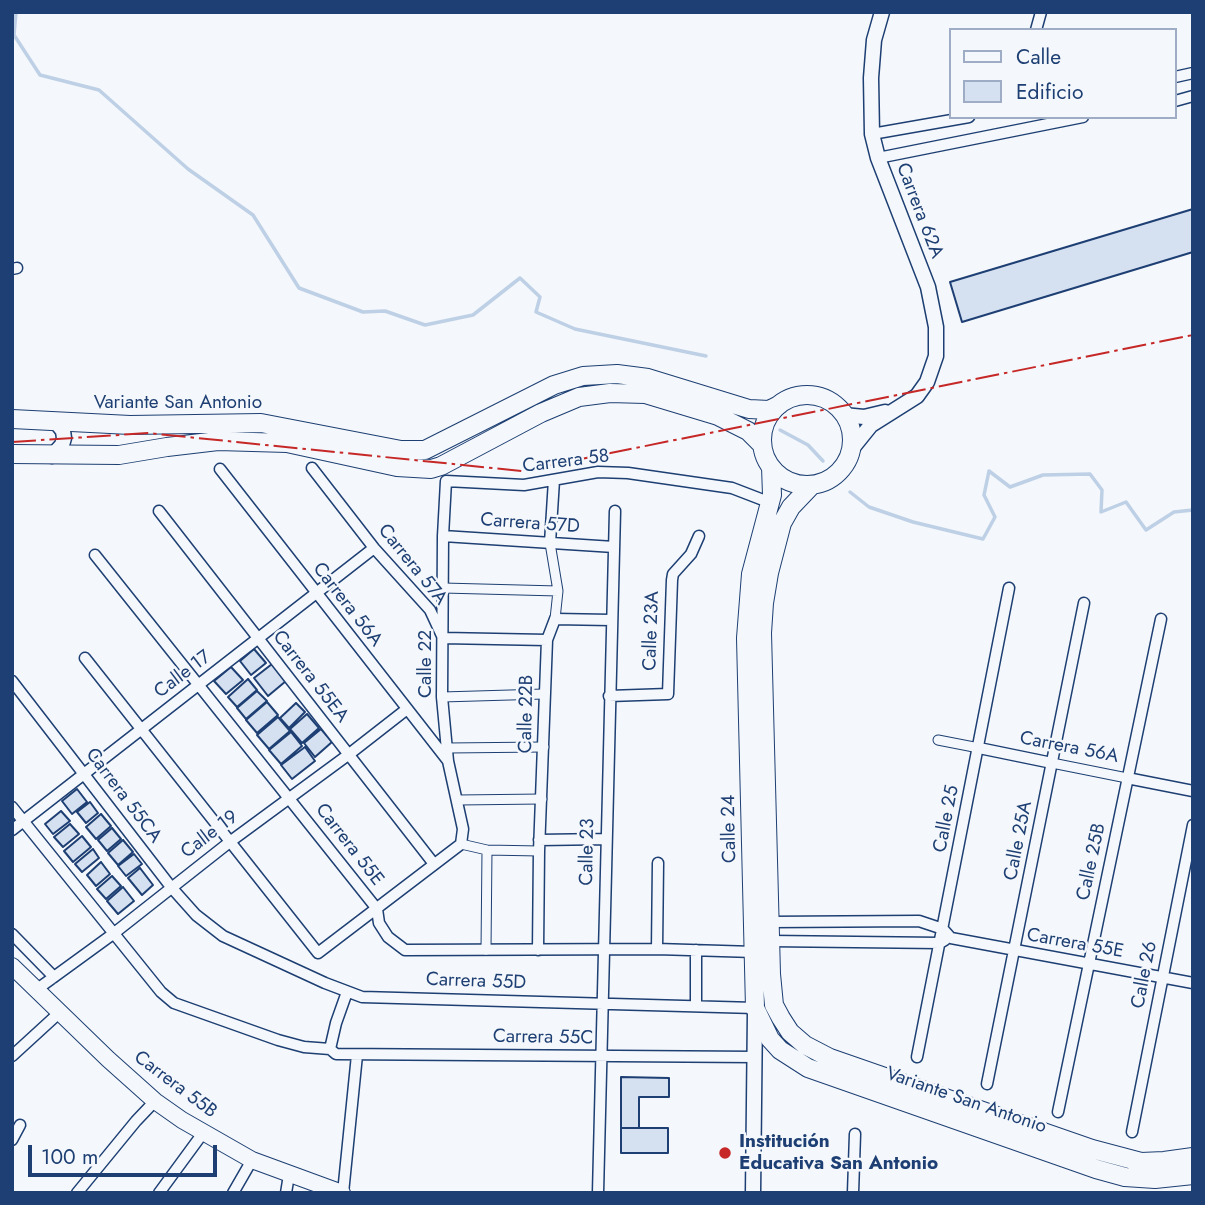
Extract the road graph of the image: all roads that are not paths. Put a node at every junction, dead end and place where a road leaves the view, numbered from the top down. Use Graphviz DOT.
graph roads {
  1 [pos="881,12"];
  2 [pos="958,119"];
  3 [pos="1063,119"];
  4 [pos="1033,122"];
  5 [pos="872,134"];
  6 [pos="878,158"];
  7 [pos="779,405"];
  8 [pos="897,409"];
  9 [pos="844,415"];
  10 [pos="12,419"];
  11 [pos="56,422"];
  12 [pos="762,445"];
  13 [pos="850,451"];
  14 [pos="12,454"];
  15 [pos="52,456"];
  16 [pos="771,467"];
  17 [pos="312,468"];
  18 [pos="220,469"];
  19 [pos="554,480"];
  20 [pos="446,481"];
  21 [pos="812,485"];
  22 [pos="771,503"];
  23 [pos="159,511"];
  24 [pos="615,511"];
  25 [pos="443,536"];
  26 [pos="699,536"];
  27 [pos="550,543"];
  28 [pos="614,547"];
  29 [pos="374,548"];
  30 [pos="95,555"];
  31 [pos="443,588"];
  32 [pos="1009,588"];
  33 [pos="558,591"];
  34 [pos="316,594"];
  35 [pos="1084,603"];
  36 [pos="555,619"];
  37 [pos="1161,619"];
  38 [pos="611,620"];
  39 [pos="443,638"];
  40 [pos="259,639"];
  41 [pos="547,640"];
  42 [pos="85,658"];
  43 [pos="12,681"];
  44 [pos="199,685"];
  45 [pos="544,694"];
  46 [pos="609,696"];
  47 [pos="442,697"];
  48 [pos="407,709"];
  49 [pos="141,729"];
  50 [pos="938,740"];
  51 [pos="544,747"];
  52 [pos="448,748"];
  53 [pos="979,748"];
  54 [pos="348,755"];
  55 [pos="448,761"];
  56 [pos="1052,763"];
  57 [pos="84,773"];
  58 [pos="1127,778"];
  59 [pos="1193,791"];
  60 [pos="289,797"];
  61 [pos="542,799"];
  62 [pos="458,800"];
  63 [pos="12,807"];
  64 [pos="23,822"];
  65 [pos="1193,825"];
  66 [pos="12,830"];
  67 [pos="605,839"];
  68 [pos="231,841"];
  69 [pos="461,844"];
  70 [pos="539,845"];
  71 [pos="487,850"];
  72 [pos="658,863"];
  73 [pos="434,864"];
  74 [pos="171,887"];
  75 [pos="377,909"];
  76 [pos="769,922"];
  77 [pos="211,928"];
  78 [pos="943,929"];
  79 [pos="12,934"];
  80 [pos="113,934"];
  81 [pos="946,940"];
  82 [pos="770,941"];
  83 [pos="657,949"];
  84 [pos="486,950"];
  85 [pos="538,950"];
  86 [pos="604,950"];
  87 [pos="696,950"];
  88 [pos="1015,951"];
  89 [pos="754,952"];
  90 [pos="1088,965"];
  91 [pos="12,966"];
  92 [pos="54,977"];
  93 [pos="1162,978"];
  94 [pos="1193,983"];
  95 [pos="36,990"];
  96 [pos="347,992"];
  97 [pos="604,1004"];
  98 [pos="775,1005"];
  99 [pos="696,1006"];
  100 [pos="755,1008"];
  101 [pos="59,1013"];
  102 [pos="330,1049"];
  103 [pos="780,1050"];
  104 [pos="357,1055"];
  105 [pos="12,1056"];
  106 [pos="602,1056"];
  107 [pos="756,1057"];
  108 [pos="917,1057"];
  109 [pos="987,1084"];
  110 [pos="155,1101"];
  111 [pos="1058,1112"];
  112 [pos="20,1125"];
  113 [pos="1132,1132"];
  114 [pos="203,1133"];
  115 [pos="855,1134"];
  116 [pos="12,1140"];
  117 [pos="1193,1157"];
  118 [pos="252,1160"];
  119 [pos="289,1175"];
  120 [pos="1193,1175"];
  121 [pos="77,1193"];
  122 [pos="159,1193"];
  123 [pos="233,1193"];
  124 [pos="286,1193"];
  125 [pos="342,1193"];
  126 [pos="598,1193"];
  127 [pos="753,1193"];
  128 [pos="853,1193"];
  1 -- 5 [label="street, Carrera 62A"];
  2 -- 5 [label="street"];
  3 -- 4 [label="street"];
  4 -- 6 [label="street"];
  5 -- 6 [label="street, Carrera 62A"];
  6 -- 8 [label="street, Carrera 62A"];
  7 -- 9 [label="main road, Variante San Antonio"];
  7 -- 11 [label="main road, Variante San Antonio"];
  7 -- 12 [label="main road"];
  8 -- 9 [label="street, Carrera 62A"];
  8 -- 13 [label="street, Carrera 62A"];
  9 -- 13 [label="main road"];
  10 -- 11 [label="main road, Variante San Antonio"];
  11 -- 15 [label="street"];
  12 -- 15 [label="main road, Variante San Antonio"];
  12 -- 16 [label="main road"];
  13 -- 21 [label="main road"];
  14 -- 15 [label="main road, Variante San Antonio"];
  16 -- 21 [label="main road"];
  16 -- 22 [label="main road, Calle 24"];
  17 -- 29 [label="street, Carrera 57A"];
  18 -- 34 [label="street, Carrera 56A"];
  19 -- 20 [label="street, Carrera 58"];
  19 -- 22 [label="street, Carrera 58"];
  19 -- 27 [label="street, Calle 22B"];
  20 -- 25 [label="street, Calle 22"];
  21 -- 76 [label="main road, Calle 24"];
  22 -- 89 [label="main road, Calle 24"];
  23 -- 40 [label="street, Carrera 55EA"];
  24 -- 28 [label="street, Calle 23"];
  25 -- 27 [label="street, Carrera 57D"];
  25 -- 31 [label="street, Calle 22"];
  26 -- 46 [label="street, Calle 23A"];
  27 -- 28 [label="street, Carrera 57D"];
  27 -- 33 [label="street, Calle 22B"];
  28 -- 38 [label="street, Calle 23"];
  29 -- 34 [label="street, Calle 17"];
  29 -- 39 [label="street, Carrera 57A"];
  30 -- 44 [label="street, Carrera 55E"];
  31 -- 33 [label="street"];
  31 -- 39 [label="street, Calle 22"];
  32 -- 53 [label="street, Calle 25"];
  33 -- 36 [label="street, Calle 22B"];
  34 -- 40 [label="street, Calle 17"];
  34 -- 48 [label="street, Carrera 56A"];
  35 -- 56 [label="street, Calle 25A"];
  36 -- 38 [label="street"];
  36 -- 41 [label="street, Calle 22B"];
  37 -- 58 [label="street, Calle 25B"];
  38 -- 46 [label="street, Calle 23"];
  39 -- 41 [label="street"];
  39 -- 47 [label="street, Calle 22"];
  40 -- 44 [label="street, Calle 17"];
  40 -- 54 [label="street, Carrera 55EA"];
  41 -- 45 [label="street, Calle 22B"];
  42 -- 49 [label="street"];
  43 -- 57 [label="street, Carrera 55CA"];
  44 -- 49 [label="street, Calle 17"];
  44 -- 60 [label="street, Carrera 55E"];
  45 -- 47 [label="street"];
  45 -- 51 [label="street, Calle 22B"];
  46 -- 67 [label="street, Calle 23"];
  47 -- 52 [label="street, Calle 22"];
  48 -- 54 [label="street, Calle 19"];
  48 -- 55 [label="street, Carrera 56A"];
  49 -- 57 [label="street, Calle 17"];
  49 -- 68 [label="street"];
  50 -- 53 [label="street, Carrera 56A"];
  51 -- 52 [label="street"];
  51 -- 61 [label="street, Calle 22B"];
  52 -- 55 [label="street, Calle 22"];
  53 -- 56 [label="street, Carrera 56A"];
  53 -- 78 [label="street, Calle 25"];
  54 -- 60 [label="street, Calle 19"];
  54 -- 73 [label="street, Carrera 55EA"];
  55 -- 62 [label="street, Calle 22"];
  56 -- 58 [label="street, Carrera 56A"];
  56 -- 88 [label="street, Calle 25A"];
  57 -- 64 [label="street, Calle 17"];
  57 -- 74 [label="street, Carrera 55CA"];
  58 -- 59 [label="street, Carrera 56A"];
  58 -- 90 [label="street, Calle 25B"];
  60 -- 68 [label="street, Calle 19"];
  60 -- 75 [label="street, Carrera 55E"];
  61 -- 62 [label="street"];
  61 -- 70 [label="street, Calle 22B"];
  62 -- 69 [label="street, Calle 22"];
  63 -- 64 [label="street, Carrera 55C"];
  64 -- 66 [label="street, Calle 17"];
  64 -- 80 [label="street, Carrera 55C"];
  65 -- 93 [label="street, Calle 26"];
  67 -- 70 [label="street"];
  67 -- 86 [label="street, Calle 23"];
  68 -- 74 [label="street, Calle 19"];
  68 -- 75 [label="street"];
  69 -- 71 [label="street"];
  69 -- 73 [label="street"];
  70 -- 71 [label="street"];
  70 -- 85 [label="street, Calle 22B"];
  71 -- 84 [label="street"];
  72 -- 83 [label="street"];
  73 -- 75 [label="street"];
  74 -- 77 [label="street, Carrera 55CA"];
  74 -- 80 [label="street, Calle 19"];
  75 -- 84 [label="street, Carrera 55E"];
  76 -- 78 [label="street"];
  76 -- 82 [label="main road, Calle 24"];
  77 -- 96 [label="street, Carrera 55D"];
  78 -- 81 [label="street"];
  79 -- 92 [label="street"];
  80 -- 92 [label="street, Calle 19"];
  80 -- 102 [label="street, Carrera 55C"];
  81 -- 82 [label="street, Carrera 55E"];
  81 -- 88 [label="street, Carrera 55E"];
  81 -- 108 [label="street"];
  82 -- 98 [label="main road, Calle 24"];
  83 -- 86 [label="street, Carrera 55E"];
  83 -- 87 [label="street, Carrera 55E"];
  84 -- 85 [label="street, Carrera 55E"];
  85 -- 86 [label="street, Carrera 55E"];
  86 -- 97 [label="street, Calle 23"];
  87 -- 89 [label="street, Carrera 55E"];
  87 -- 99 [label="street"];
  88 -- 90 [label="street, Carrera 55E"];
  88 -- 109 [label="street, Calle 25A"];
  89 -- 100 [label="main road, Calle 24"];
  90 -- 93 [label="street, Carrera 55E"];
  90 -- 111 [label="street, Calle 25B"];
  91 -- 95 [label="main road, Carrera 55B"];
  92 -- 95 [label="street, Calle 19"];
  93 -- 94 [label="street, Carrera 55E"];
  93 -- 113 [label="street, Calle 26"];
  95 -- 101 [label="main road, Carrera 55B"];
  96 -- 97 [label="street, Carrera 55D"];
  96 -- 102 [label="street"];
  97 -- 99 [label="street, Carrera 55D"];
  97 -- 106 [label="street, Calle 23"];
  98 -- 117 [label="main road, Variante San Antonio"];
  99 -- 100 [label="street, Carrera 55D"];
  100 -- 103 [label="main road, Variante San Antonio"];
  100 -- 107 [label="street, Calle 24"];
  101 -- 105 [label="street"];
  101 -- 110 [label="main road, Carrera 55B"];
  102 -- 104 [label="street, Carrera 55C"];
  103 -- 107 [label="street"];
  103 -- 120 [label="main road, Variante San Antonio"];
  104 -- 106 [label="street, Carrera 55C"];
  104 -- 125 [label="street"];
  106 -- 107 [label="street, Carrera 55C"];
  106 -- 126 [label="street, Calle 23"];
  107 -- 127 [label="street, Calle 24"];
  110 -- 114 [label="main road, Carrera 55B"];
  110 -- 121 [label="street"];
  112 -- 116 [label="street"];
  114 -- 118 [label="main road, Carrera 55B"];
  114 -- 122 [label="street"];
  115 -- 128 [label="street"];
  118 -- 119 [label="main road, Carrera 55B"];
  118 -- 123 [label="street"];
  119 -- 124 [label="street"];
  119 -- 125 [label="main road, Carrera 55B"];
}
